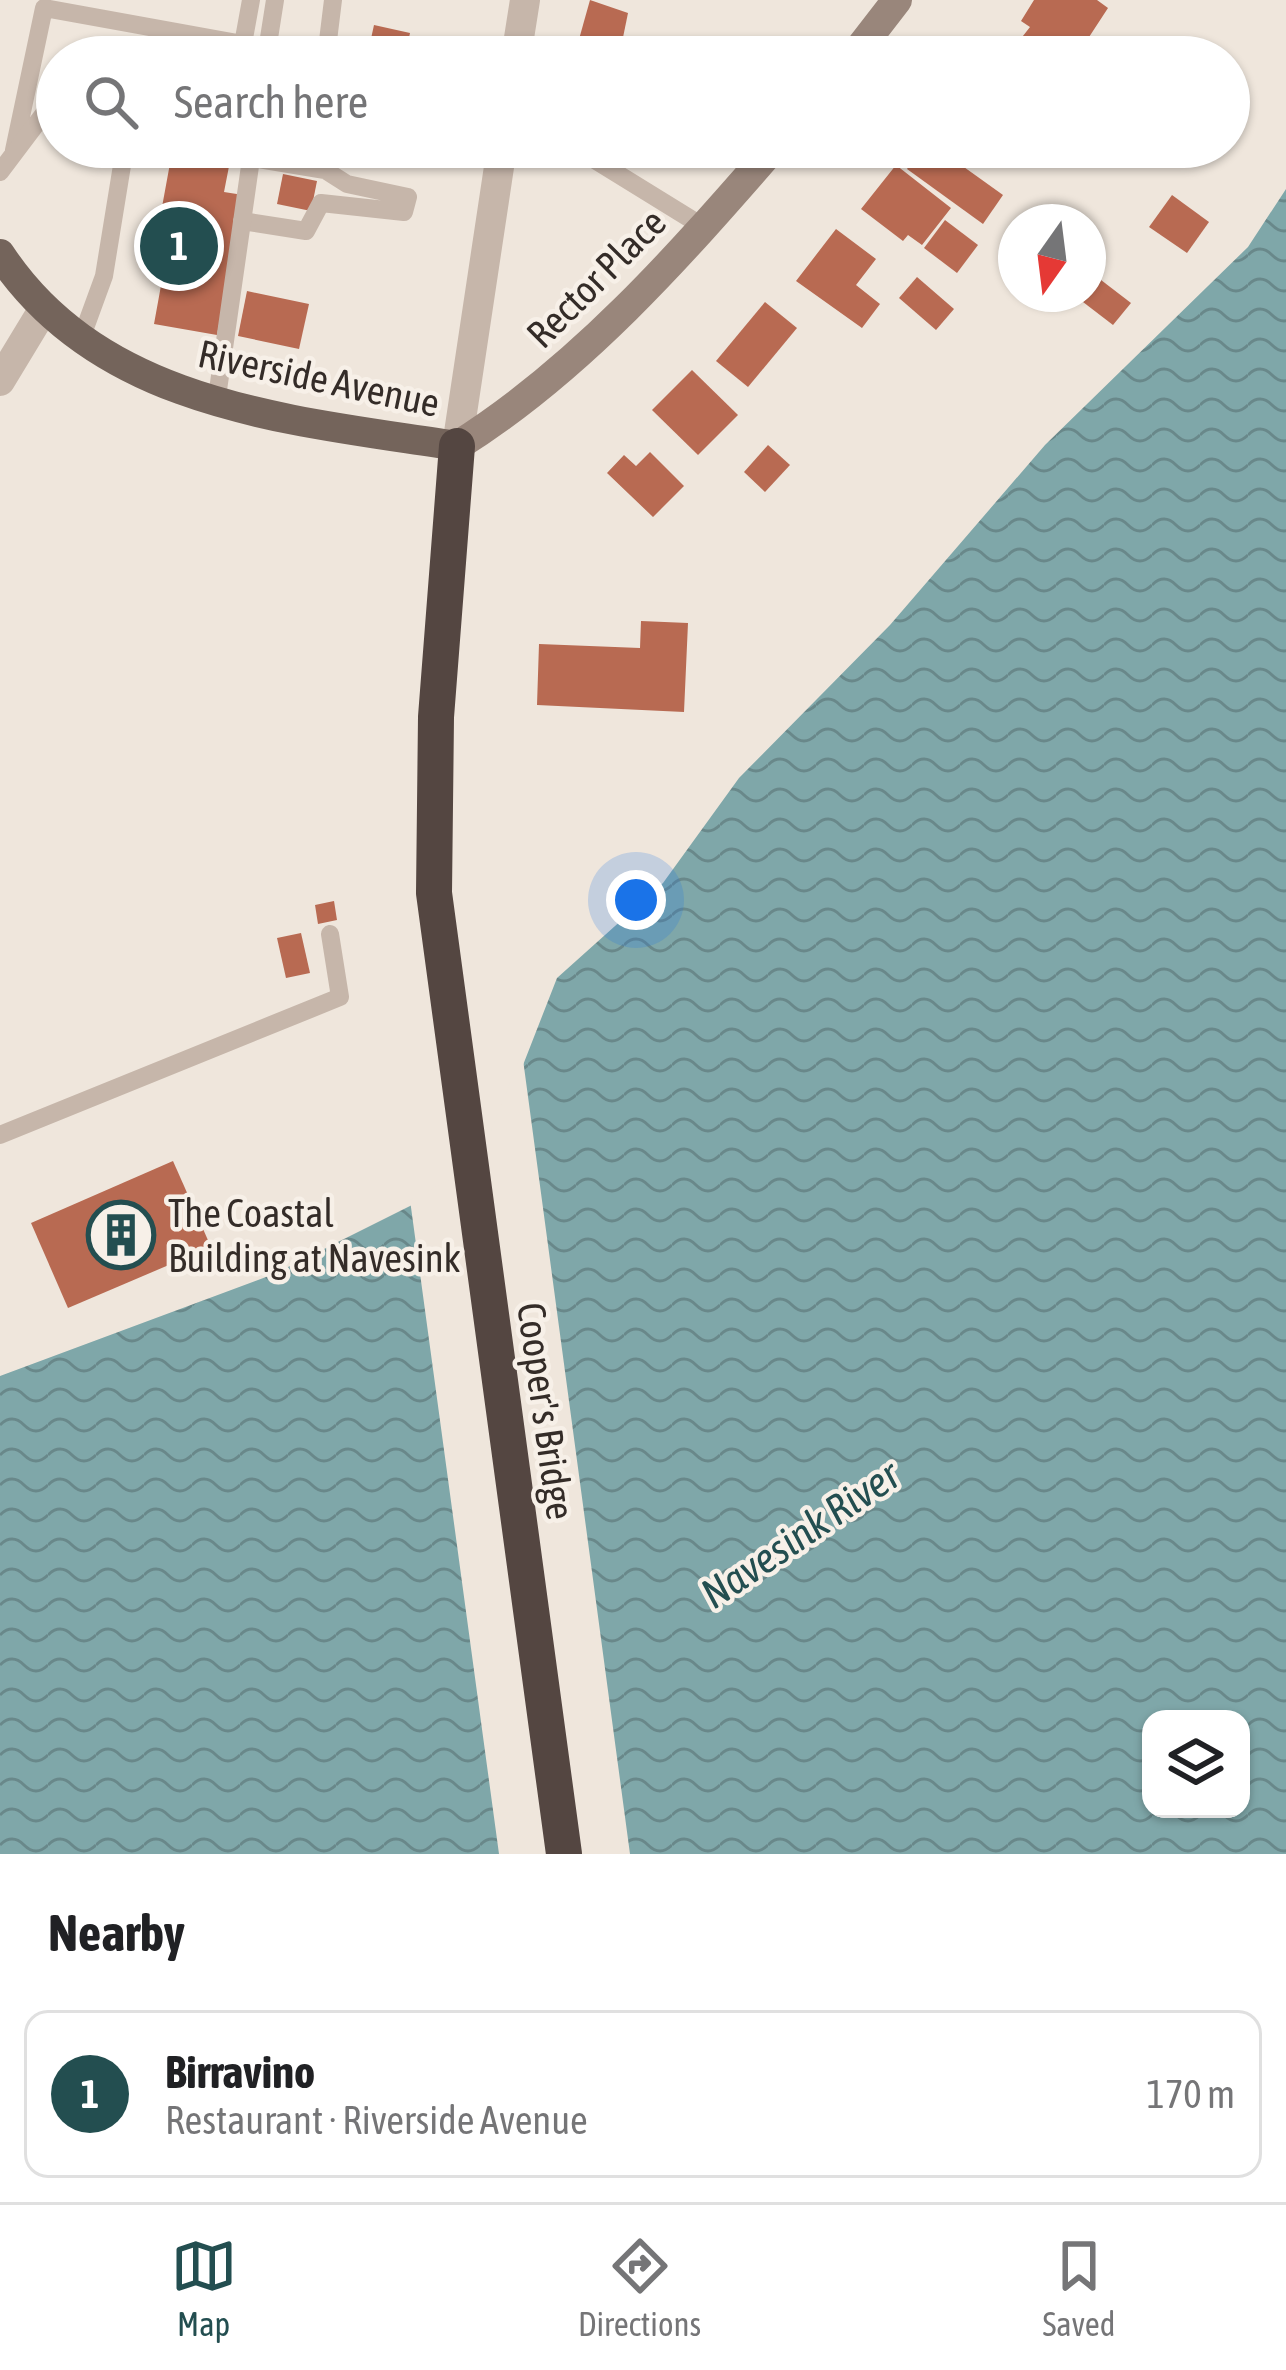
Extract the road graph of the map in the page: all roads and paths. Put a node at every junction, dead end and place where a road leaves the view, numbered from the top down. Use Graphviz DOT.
graph roads {
  1 [pos="251,0"];
  2 [pos="274,0"];
  3 [pos="333,0"];
  4 [pos="897,0"];
  5 [pos="519,1"];
  6 [pos="38,36"];
  7 [pos="199,36"];
  8 [pos="244,36"];
  9 [pos="269,36"];
  10 [pos="329,36"];
  11 [pos="517,36"];
  12 [pos="869,36"];
  13 [pos="36,46"];
  14 [pos="36,123"];
  15 [pos="14,149"];
  16 [pos="122,168"];
  17 [pos="250,168"];
  18 [pos="316,168"];
  19 [pos="499,168"];
  20 [pos="608,168"];
  21 [pos="755,168"];
  22 [pos="0,172"];
  23 [pos="242,220"];
  24 [pos="702,226"];
  25 [pos="0,254"];
  26 [pos="43,310"];
  27 [pos="81,339"];
  28 [pos="0,381"];
  29 [pos="216,404"];
  30 [pos="457,446"];
  31 [pos="330,934"];
  32 [pos="0,1136"];
  33 [pos="564,1854"];
  1 -- 8 [label="lane"];
  2 -- 9 [label="lane"];
  3 -- 10 [label="lane"];
  4 -- 12 [label="main road"];
  5 -- 11 [label="street"];
  6 -- 7 [label="lane"];
  13 -- 15 [label="lane"];
  14 -- 15 [label="lane"];
  15 -- 22 [label="lane"];
  16 -- 27 [label="lane"];
  17 -- 23 [label="lane"];
  18 -- 23 [label="lane"];
  19 -- 30 [label="street"];
  20 -- 24 [label="lane"];
  21 -- 24 [label="main road, Rector Place"];
  23 -- 29 [label="lane"];
  24 -- 30 [label="main road, Rector Place"];
  25 -- 26 [label="main road, Riverside Avenue"];
  26 -- 27 [label="main road, Riverside Avenue"];
  26 -- 28 [label="street"];
  27 -- 29 [label="main road, Riverside Avenue"];
  29 -- 30 [label="main road, Riverside Avenue"];
  30 -- 33 [label="highway, Cooper's Bridge"];
  31 -- 32 [label="lane"];
}
